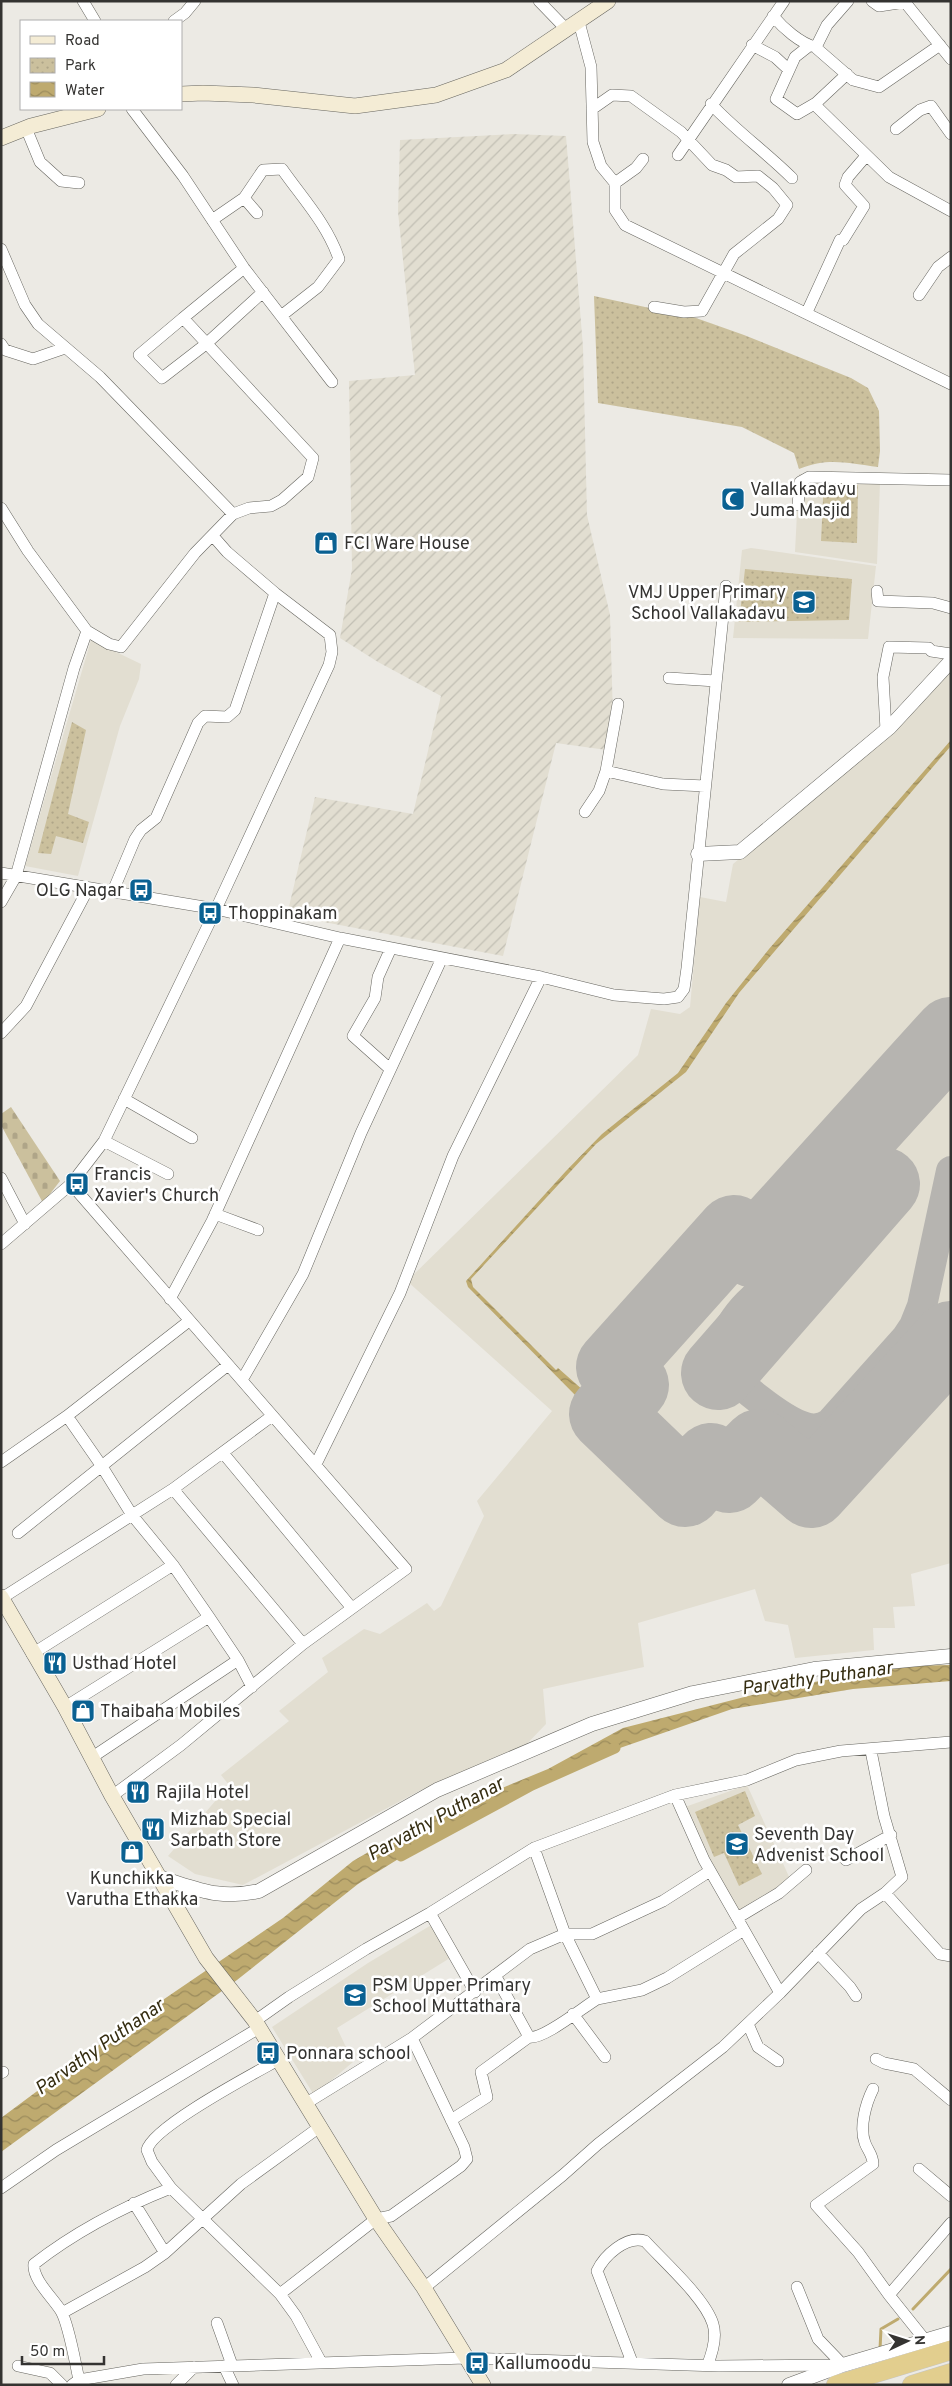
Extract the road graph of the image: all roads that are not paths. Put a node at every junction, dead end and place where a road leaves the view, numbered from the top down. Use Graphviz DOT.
graph roads {
  1 [pos="83,1"];
  2 [pos="195,1"];
  3 [pos="539,1"];
  4 [pos="608,1"];
  5 [pos="784,1"];
  6 [pos="848,1"];
  7 [pos="872,1"];
  8 [pos="905,2"];
  9 [pos="773,16"];
  10 [pos="94,20"];
  11 [pos="175,20"];
  12 [pos="573,26"];
  13 [pos="752,45"];
  14 [pos="940,45"];
  15 [pos="812,46"];
  16 [pos="951,59"];
  17 [pos="788,69"];
  18 [pos="846,74"];
  19 [pos="182,94"];
  20 [pos="711,104"];
  21 [pos="814,104"];
  22 [pos="592,108"];
  23 [pos="94,110"];
  24 [pos="133,110"];
  25 [pos="26,128"];
  26 [pos="896,129"];
  27 [pos="951,134"];
  28 [pos="1,138"];
  29 [pos="688,139"];
  30 [pos="678,155"];
  31 [pos="866,156"];
  32 [pos="643,159"];
  33 [pos="776,162"];
  34 [pos="792,178"];
  35 [pos="761,179"];
  36 [pos="79,183"];
  37 [pos="615,183"];
  38 [pos="244,198"];
  39 [pos="951,211"];
  40 [pos="257,213"];
  41 [pos="212,220"];
  42 [pos="3,255"];
  43 [pos="951,257"];
  44 [pos="244,268"];
  45 [pos="724,272"];
  46 [pos="263,292"];
  47 [pos="920,295"];
  48 [pos="654,307"];
  49 [pos="807,312"];
  50 [pos="281,316"];
  51 [pos="183,318"];
  52 [pos="1,344"];
  53 [pos="206,344"];
  54 [pos="65,348"];
  55 [pos="332,382"];
  56 [pos="951,384"];
  57 [pos="951,480"];
  58 [pos="798,505"];
  59 [pos="1,508"];
  60 [pos="233,514"];
  61 [pos="213,536"];
  62 [pos="726,586"];
  63 [pos="877,591"];
  64 [pos="275,593"];
  65 [pos="951,608"];
  66 [pos="87,631"];
  67 [pos="951,654"];
  68 [pos="951,661"];
  69 [pos="670,678"];
  70 [pos="716,681"];
  71 [pos="618,704"];
  72 [pos="886,730"];
  73 [pos="606,771"];
  74 [pos="705,786"];
  75 [pos="585,812"];
  76 [pos="698,854"];
  77 [pos="1,873"];
  78 [pos="16,876"];
  79 [pos="88,889"];
  80 [pos="113,891"];
  81 [pos="1,902"];
  82 [pos="216,910"];
  83 [pos="340,938"];
  84 [pos="391,948"];
  85 [pos="442,958"];
  86 [pos="541,977"];
  87 [pos="1,1033"];
  88 [pos="390,1070"];
  89 [pos="124,1099"];
  90 [pos="192,1138"];
  91 [pos="104,1141"];
  92 [pos="168,1174"];
  93 [pos="1,1178"];
  94 [pos="71,1184"];
  95 [pos="215,1214"];
  96 [pos="25,1224"];
  97 [pos="258,1230"];
  98 [pos="1,1244"];
  99 [pos="170,1299"];
  100 [pos="189,1322"];
  101 [pos="228,1366"];
  102 [pos="242,1380"];
  103 [pos="67,1416"];
  104 [pos="272,1416"];
  105 [pos="222,1453"];
  106 [pos="1,1462"];
  107 [pos="316,1464"];
  108 [pos="102,1465"];
  109 [pos="173,1489"];
  110 [pos="132,1515"];
  111 [pos="18,1533"];
  112 [pos="173,1566"];
  113 [pos="2,1598"];
  114 [pos="352,1607"];
  115 [pos="209,1618"];
  116 [pos="303,1644"];
  117 [pos="32,1654"];
  118 [pos="951,1656"];
  119 [pos="238,1660"];
  120 [pos="252,1687"];
  121 [pos="65,1707"];
  122 [pos="951,1742"];
  123 [pos="871,1750"];
  124 [pos="91,1758"];
  125 [pos="675,1794"];
  126 [pos="112,1796"];
  127 [pos="890,1836"];
  128 [pos="534,1848"];
  129 [pos="846,1860"];
  130 [pos="806,1870"];
  131 [pos="710,1871"];
  132 [pos="160,1878"];
  133 [pos="884,1893"];
  134 [pos="430,1913"];
  135 [pos="737,1918"];
  136 [pos="744,1930"];
  137 [pos="564,1934"];
  138 [pos="818,1953"];
  139 [pos="951,1956"];
  140 [pos="495,1975"];
  141 [pos="475,1992"];
  142 [pos="780,1993"];
  143 [pos="856,1996"];
  144 [pos="597,2000"];
  145 [pos="573,2014"];
  146 [pos="748,2024"];
  147 [pos="257,2025"];
  148 [pos="528,2037"];
  149 [pos="412,2038"];
  150 [pos="605,2058"];
  151 [pos="876,2059"];
  152 [pos="278,2060"];
  153 [pos="778,2061"];
  154 [pos="873,2089"];
  155 [pos="951,2100"];
  156 [pos="305,2104"];
  157 [pos="451,2120"];
  158 [pos="321,2126"];
  159 [pos="919,2169"];
  160 [pos="1,2188"];
  161 [pos="171,2188"];
  162 [pos="951,2196"];
  163 [pos="134,2203"];
  164 [pos="202,2219"];
  165 [pos="376,2219"];
  166 [pos="951,2223"];
  167 [pos="165,2253"];
  168 [pos="797,2287"];
  169 [pos="424,2288"];
  170 [pos="280,2294"];
  171 [pos="889,2295"];
  172 [pos="62,2312"];
  173 [pos="218,2323"];
  174 [pos="951,2333"];
  175 [pos="925,2340"];
  176 [pos="951,2350"];
  177 [pos="465,2358"];
  178 [pos="321,2362"];
  179 [pos="632,2362"];
  180 [pos="843,2365"];
  181 [pos="18,2366"];
  182 [pos="228,2366"];
  183 [pos="707,2366"];
  184 [pos="194,2367"];
  185 [pos="951,2373"];
  186 [pos="76,2382"];
  187 [pos="62,2385"];
  188 [pos="176,2385"];
  189 [pos="233,2385"];
  190 [pos="483,2385"];
  191 [pos="790,2385"];
  192 [pos="836,2385"];
  193 [pos="912,2385"];
  1 -- 10 [label="street"];
  2 -- 11 [label="street"];
  3 -- 12 [label="street"];
  4 -- 12 [label="main road"];
  5 -- 9 [label="street"];
  6 -- 15 [label="street"];
  7 -- 8 [label="street"];
  8 -- 14 [label="street"];
  9 -- 13 [label="street"];
  9 -- 15 [label="street"];
  12 -- 19 [label="main road"];
  12 -- 22 [label="street"];
  13 -- 17 [label="street"];
  13 -- 20 [label="street"];
  14 -- 16 [label="street"];
  14 -- 18 [label="street"];
  15 -- 17 [label="street"];
  15 -- 18 [label="street"];
  17 -- 21 [label="street"];
  18 -- 21 [label="street"];
  20 -- 29 [label="street"];
  20 -- 33 [label="street"];
  21 -- 31 [label="street"];
  22 -- 29 [label="street"];
  22 -- 37 [label="street"];
  23 -- 25 [label="main road"];
  24 -- 41 [label="street"];
  25 -- 28 [label="main road"];
  25 -- 36 [label="street"];
  26 -- 27 [label="street"];
  29 -- 30 [label="street"];
  29 -- 35 [label="street"];
  31 -- 39 [label="street"];
  31 -- 49 [label="street"];
  32 -- 37 [label="street"];
  33 -- 34 [label="street"];
  33 -- 35 [label="street"];
  35 -- 45 [label="street"];
  37 -- 45 [label="street"];
  38 -- 40 [label="street"];
  38 -- 41 [label="street"];
  38 -- 50 [label="street"];
  41 -- 44 [label="street"];
  42 -- 54 [label="street"];
  43 -- 47 [label="street"];
  44 -- 46 [label="street"];
  44 -- 51 [label="street"];
  45 -- 48 [label="street"];
  45 -- 49 [label="street"];
  46 -- 50 [label="street"];
  46 -- 53 [label="street"];
  49 -- 56 [label="street"];
  50 -- 55 [label="street"];
  51 -- 53 [label="street"];
  51 -- 53 [label="street"];
  52 -- 54 [label="street"];
  53 -- 60 [label="street"];
  54 -- 60 [label="street"];
  57 -- 58 [label="street"];
  59 -- 66 [label="street"];
  60 -- 61 [label="street"];
  61 -- 64 [label="street"];
  61 -- 66 [label="street"];
  62 -- 70 [label="street"];
  63 -- 65 [label="street"];
  64 -- 80 [label="street"];
  64 -- 82 [label="street"];
  66 -- 78 [label="street"];
  67 -- 72 [label="street"];
  68 -- 72 [label="street"];
  69 -- 70 [label="street"];
  70 -- 74 [label="street"];
  71 -- 73 [label="street"];
  72 -- 76 [label="street"];
  73 -- 74 [label="street"];
  73 -- 75 [label="street"];
  74 -- 76 [label="street"];
  76 -- 86 [label="street"];
  77 -- 78 [label="street"];
  78 -- 79 [label="street"];
  78 -- 81 [label="street"];
  79 -- 80 [label="street"];
  79 -- 87 [label="street"];
  80 -- 82 [label="street"];
  82 -- 83 [label="street"];
  82 -- 89 [label="street"];
  83 -- 84 [label="street"];
  83 -- 95 [label="street"];
  84 -- 85 [label="street"];
  84 -- 88 [label="street"];
  85 -- 86 [label="street"];
  85 -- 88 [label="street"];
  86 -- 107 [label="street"];
  88 -- 102 [label="street"];
  89 -- 90 [label="street"];
  89 -- 91 [label="street"];
  91 -- 92 [label="street"];
  91 -- 94 [label="street"];
  93 -- 96 [label="street"];
  94 -- 96 [label="street"];
  94 -- 99 [label="street"];
  95 -- 97 [label="street"];
  95 -- 99 [label="street"];
  96 -- 98 [label="street"];
  99 -- 100 [label="street"];
  100 -- 101 [label="street"];
  100 -- 103 [label="street"];
  101 -- 102 [label="street"];
  101 -- 108 [label="street"];
  102 -- 104 [label="street"];
  103 -- 106 [label="street"];
  103 -- 108 [label="street"];
  104 -- 105 [label="street"];
  104 -- 107 [label="street"];
  105 -- 109 [label="street"];
  105 -- 114 [label="street"];
  107 -- 114 [label="street"];
  108 -- 110 [label="street"];
  108 -- 111 [label="street"];
  109 -- 110 [label="street"];
  109 -- 116 [label="street"];
  110 -- 112 [label="street"];
  110 -- 113 [label="street"];
  112 -- 115 [label="street"];
  112 -- 117 [label="street"];
  113 -- 117 [label="main road"];
  114 -- 116 [label="street"];
  115 -- 119 [label="street"];
  115 -- 121 [label="street"];
  116 -- 120 [label="street"];
  117 -- 121 [label="main road"];
  118 -- 132 [label="street"];
  119 -- 120 [label="street"];
  119 -- 124 [label="street"];
  120 -- 126 [label="street"];
  121 -- 124 [label="main road"];
  122 -- 123 [label="street"];
  123 -- 125 [label="street"];
  123 -- 127 [label="street"];
  124 -- 126 [label="main road"];
  125 -- 128 [label="street"];
  125 -- 131 [label="street"];
  126 -- 132 [label="main road"];
  127 -- 129 [label="street"];
  127 -- 133 [label="street"];
  128 -- 134 [label="street"];
  128 -- 137 [label="street"];
  130 -- 135 [label="street"];
  131 -- 135 [label="street"];
  131 -- 137 [label="street"];
  132 -- 147 [label="main road"];
  133 -- 138 [label="street"];
  133 -- 139 [label="street"];
  134 -- 141 [label="street"];
  134 -- 147 [label="street"];
  135 -- 136 [label="street"];
  136 -- 142 [label="street"];
  136 -- 144 [label="street"];
  137 -- 140 [label="street"];
  137 -- 144 [label="street"];
  138 -- 142 [label="street"];
  138 -- 143 [label="street"];
  140 -- 141 [label="street"];
  140 -- 148 [label="street"];
  141 -- 149 [label="street"];
  142 -- 146 [label="street"];
  144 -- 145 [label="street"];
  145 -- 148 [label="street"];
  145 -- 150 [label="street"];
  146 -- 153 [label="street"];
  146 -- 169 [label="street"];
  147 -- 152 [label="main road"];
  147 -- 160 [label="street"];
  148 -- 157 [label="street"];
  149 -- 156 [label="street"];
  149 -- 157 [label="street"];
  151 -- 155 [label="street"];
  152 -- 156 [label="main road"];
  152 -- 161 [label="street"];
  154 -- 171 [label="street"];
  156 -- 158 [label="main road"];
  157 -- 165 [label="street"];
  158 -- 164 [label="street"];
  158 -- 165 [label="main road"];
  159 -- 162 [label="street"];
  161 -- 163 [label="street"];
  161 -- 164 [label="street"];
  163 -- 167 [label="street"];
  163 -- 172 [label="street"];
  164 -- 167 [label="street"];
  164 -- 170 [label="street"];
  165 -- 169 [label="main road"];
  165 -- 170 [label="street"];
  166 -- 171 [label="street"];
  167 -- 172 [label="street"];
  168 -- 180 [label="street"];
  169 -- 177 [label="main road"];
  170 -- 178 [label="street"];
  171 -- 175 [label="street"];
  172 -- 186 [label="street"];
  173 -- 182 [label="street"];
  174 -- 175 [label="street"];
  175 -- 180 [label="street"];
  176 -- 192 [label="highway"];
  177 -- 178 [label="street"];
  177 -- 179 [label="street"];
  177 -- 190 [label="main road"];
  178 -- 182 [label="street"];
  179 -- 183 [label="street"];
  179 -- 183 [label="street"];
  180 -- 183 [label="street"];
  180 -- 191 [label="street"];
  181 -- 187 [label="street"];
  182 -- 184 [label="street"];
  182 -- 189 [label="street"];
  184 -- 186 [label="street"];
  184 -- 188 [label="street"];
  185 -- 193 [label="highway"];
}
